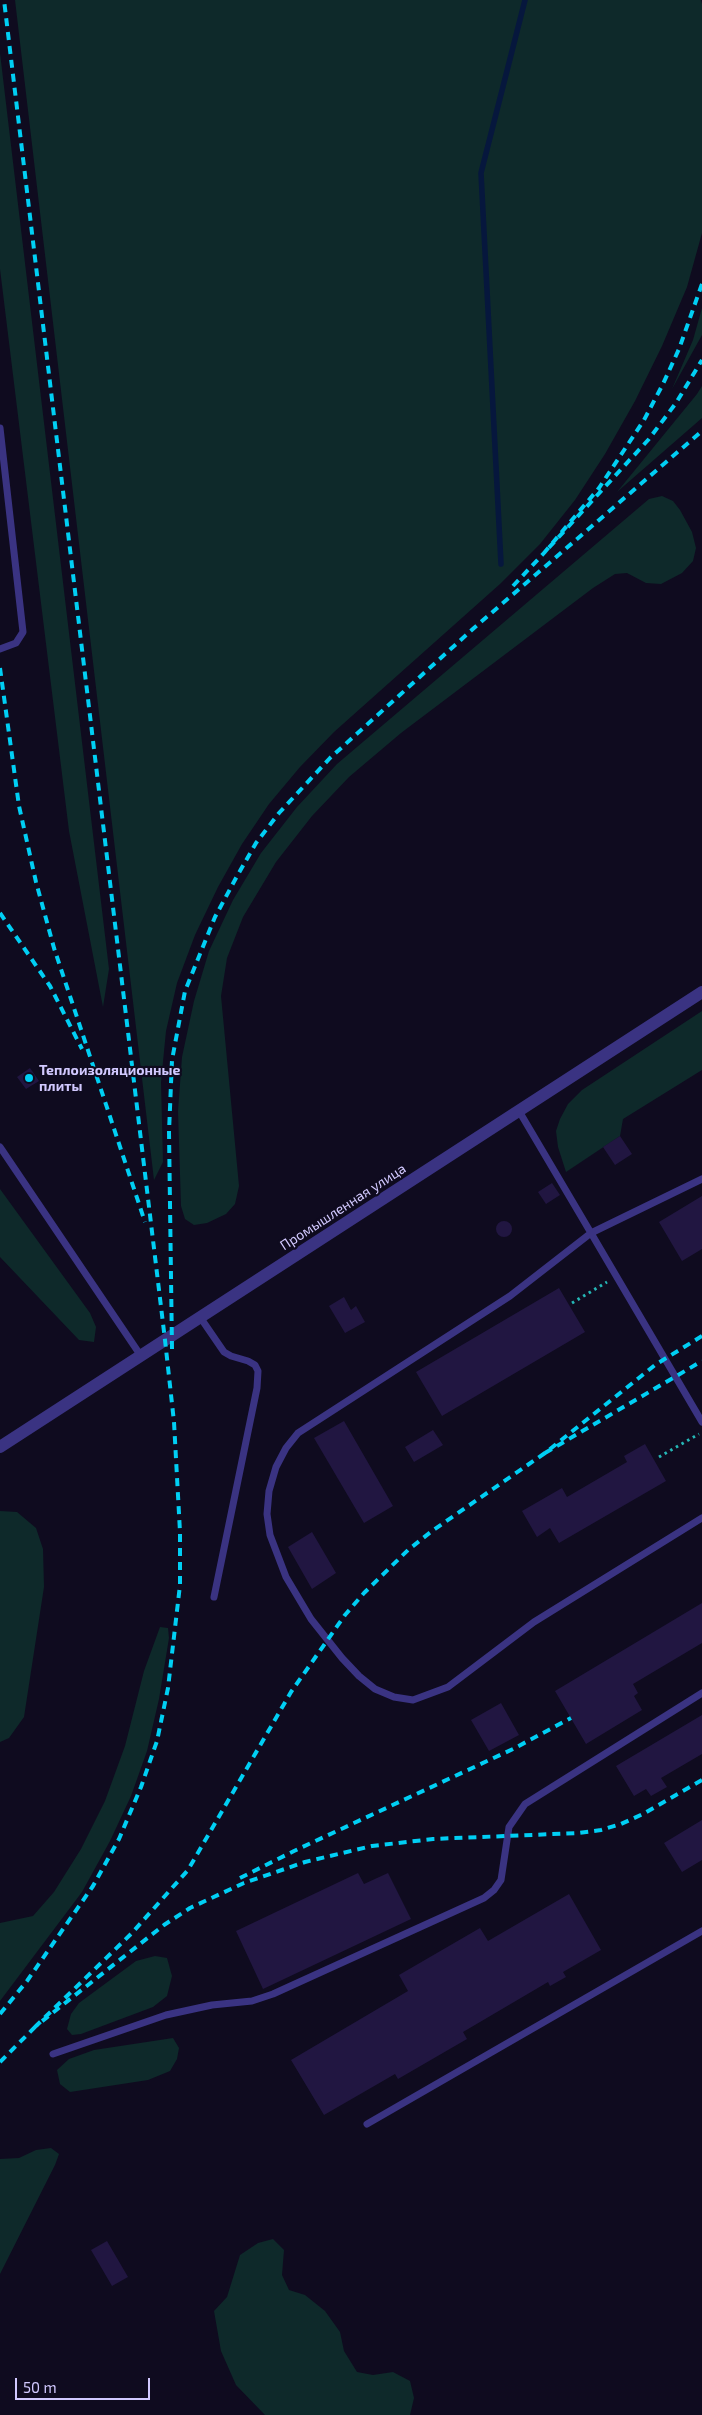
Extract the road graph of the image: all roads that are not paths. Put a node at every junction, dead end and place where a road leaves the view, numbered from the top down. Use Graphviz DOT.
graph roads {
  1 [pos="0,428"];
  2 [pos="0,649"];
  3 [pos="702,992"];
  4 [pos="519,1111"];
  5 [pos="0,1147"];
  6 [pos="702,1179"];
  7 [pos="591,1233"];
  8 [pos="200,1317"];
  9 [pos="141,1356"];
  10 [pos="702,1422"];
  11 [pos="0,1447"];
  12 [pos="702,1518"];
  13 [pos="214,1597"];
  14 [pos="702,1694"];
  15 [pos="702,1931"];
  16 [pos="53,2054"];
  17 [pos="367,2124"];
  1 -- 2 [label="lane"];
  3 -- 4 [label="street, Промышленная улица"];
  4 -- 7 [label="lane"];
  4 -- 8 [label="street, Промышленная улица"];
  5 -- 9 [label="lane"];
  6 -- 7 [label="lane"];
  7 -- 10 [label="lane"];
  7 -- 12 [label="lane"];
  8 -- 9 [label="street, Промышленная улица"];
  8 -- 13 [label="lane"];
  9 -- 11 [label="street, Промышленная улица"];
  14 -- 16 [label="lane"];
  15 -- 17 [label="lane"];
}
